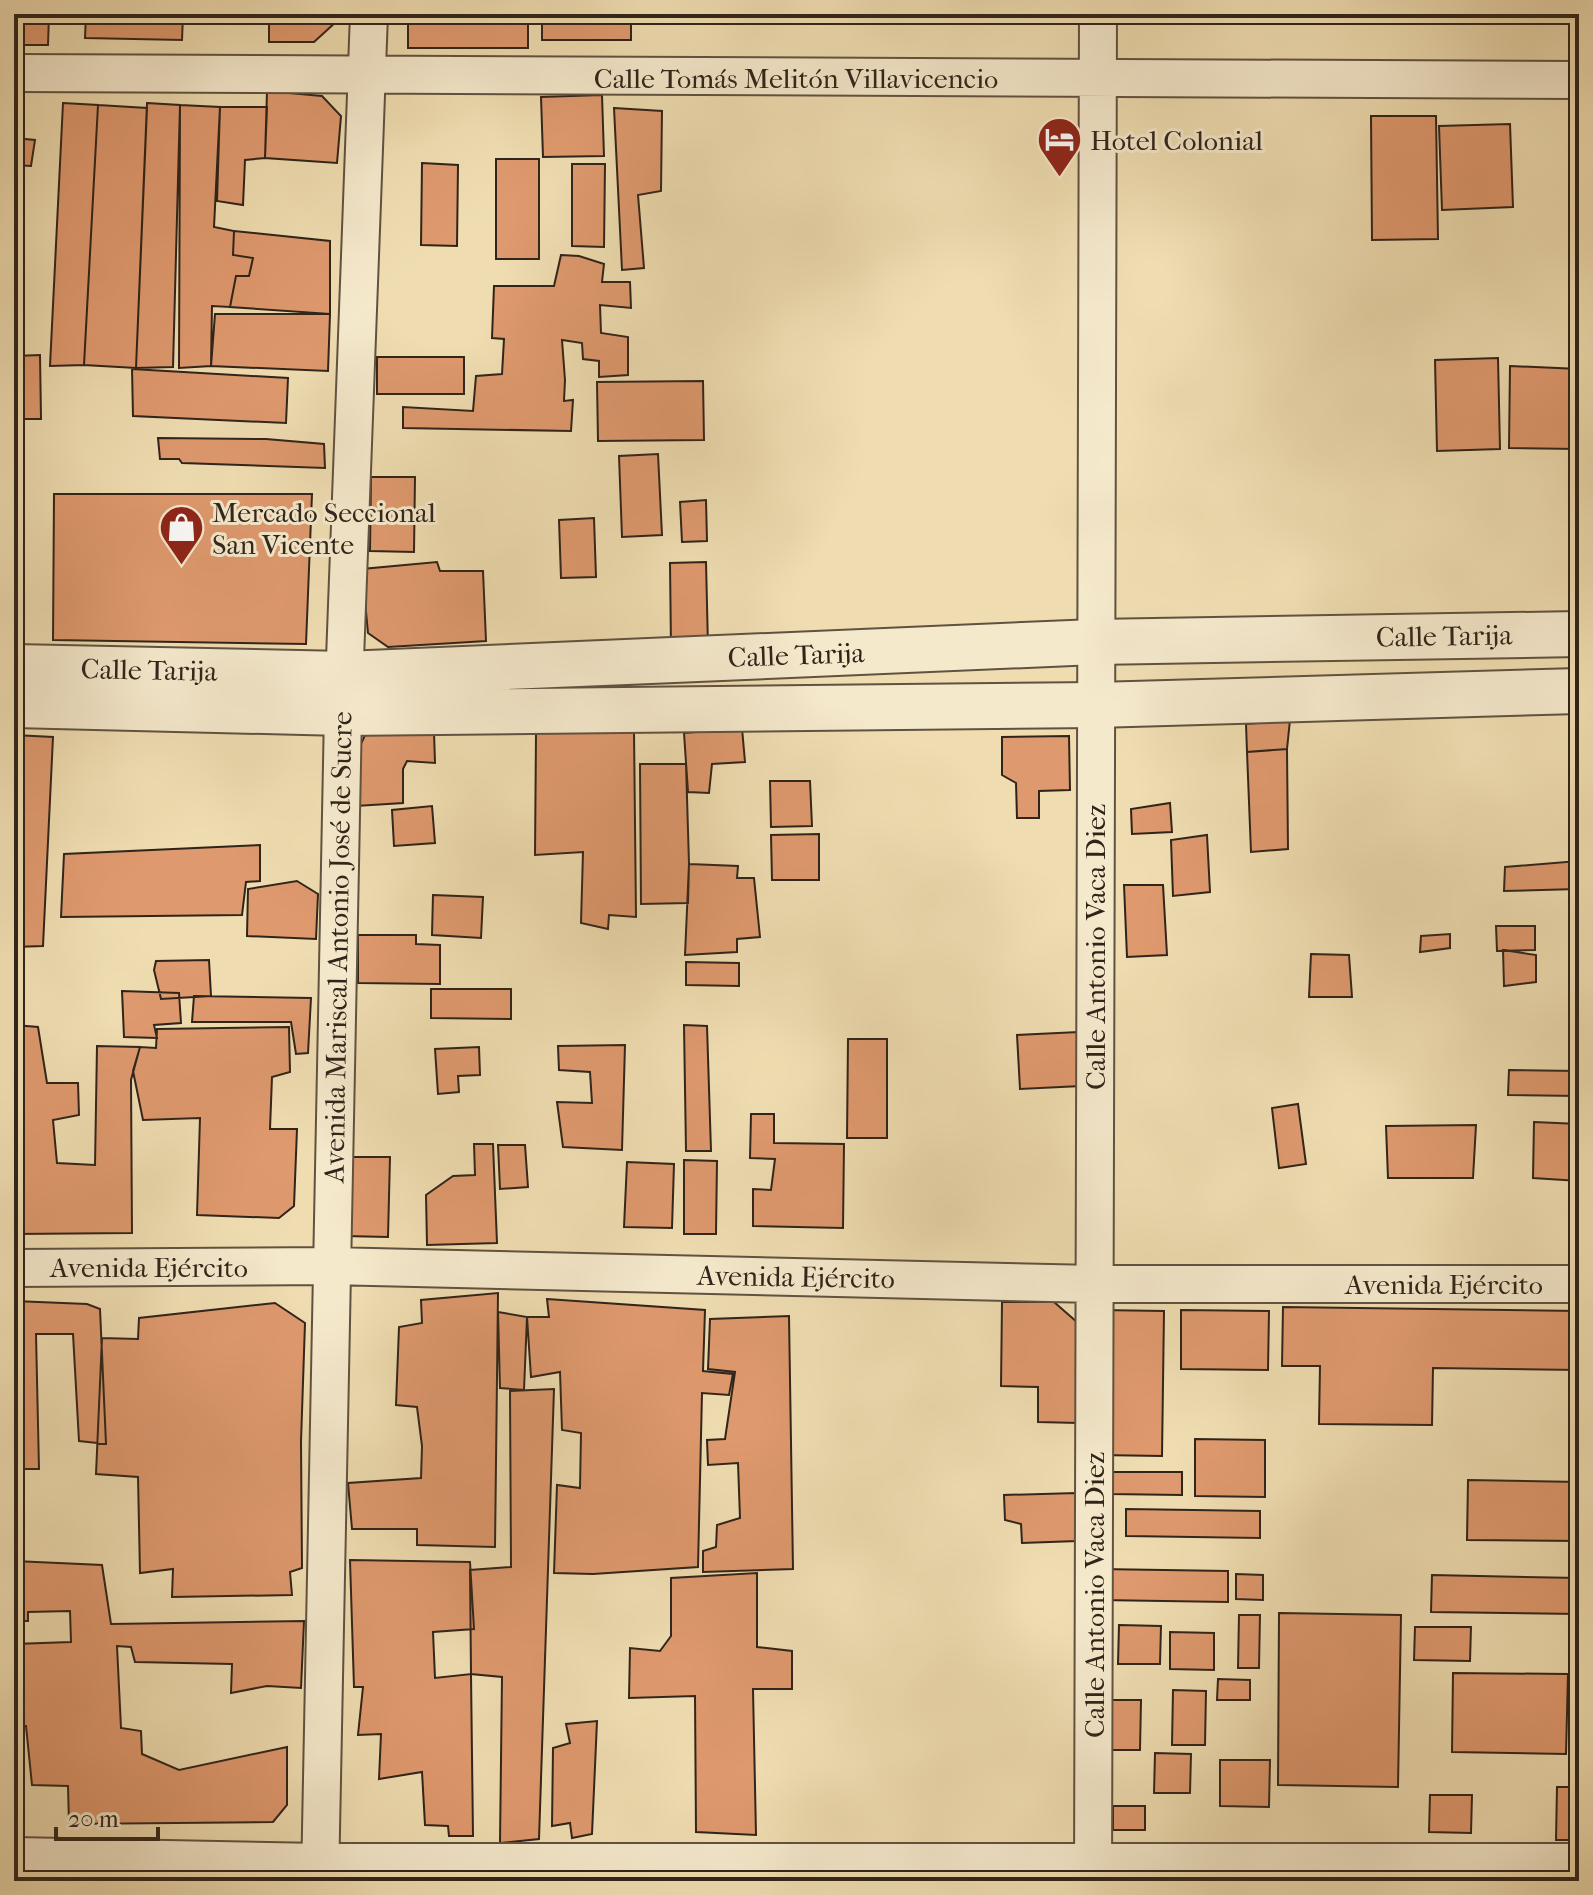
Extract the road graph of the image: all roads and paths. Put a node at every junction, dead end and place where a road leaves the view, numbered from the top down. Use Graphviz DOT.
graph roads {
  1 [pos="369,14"];
  2 [pos="1098,14"];
  3 [pos="14,73"];
  4 [pos="368,75"];
  5 [pos="1098,79"];
  6 [pos="1579,80"];
  7 [pos="1579,634"];
  8 [pos="1095,642"];
  9 [pos="14,667"];
  10 [pos="1579,691"];
  11 [pos="344,694"];
  12 [pos="14,705"];
  13 [pos="1096,705"];
  14 [pos="330,1266"];
  15 [pos="14,1268"];
  16 [pos="1095,1284"];
  17 [pos="1579,1284"];
  18 [pos="14,1856"];
  19 [pos="1579,1862"];
  20 [pos="320,1871"];
  21 [pos="1093,1872"];
  1 -- 4 [label="street, Avenida Mariscal Antonio José de Sucre"];
  2 -- 5 [label="street, Calle Antonio Vaca Diez"];
  3 -- 4 [label="street, Calle Tomás Melitón Villavicencio"];
  4 -- 5 [label="street, Calle Tomás Melitón Villavicencio"];
  4 -- 11 [label="street, Avenida Mariscal Antonio José de Sucre"];
  5 -- 6 [label="street, Calle Tomás Melitón Villavicencio"];
  5 -- 8 [label="street, Calle Antonio Vaca Diez"];
  7 -- 8 [label="street, Calle Tarija"];
  8 -- 11 [label="street, Calle Tarija"];
  8 -- 13 [label="street, Calle Antonio Vaca Diez"];
  9 -- 11 [label="street, Calle Tarija"];
  10 -- 13 [label="street, Calle Tarija"];
  11 -- 12 [label="street, Calle Tarija"];
  11 -- 13 [label="street, Calle Tarija"];
  11 -- 14 [label="street, Avenida Mariscal Antonio José de Sucre"];
  13 -- 16 [label="street, Calle Antonio Vaca Diez"];
  14 -- 15 [label="street, Avenida Ejército"];
  14 -- 16 [label="street, Avenida Ejército"];
  14 -- 20 [label="street, Avenida Mariscal Antonio José de Sucre"];
  16 -- 17 [label="street, Avenida Ejército"];
  16 -- 21 [label="street, Calle Antonio Vaca Diez"];
  18 -- 20 [label="street"];
  19 -- 21 [label="street"];
  20 -- 21 [label="street"];
}
